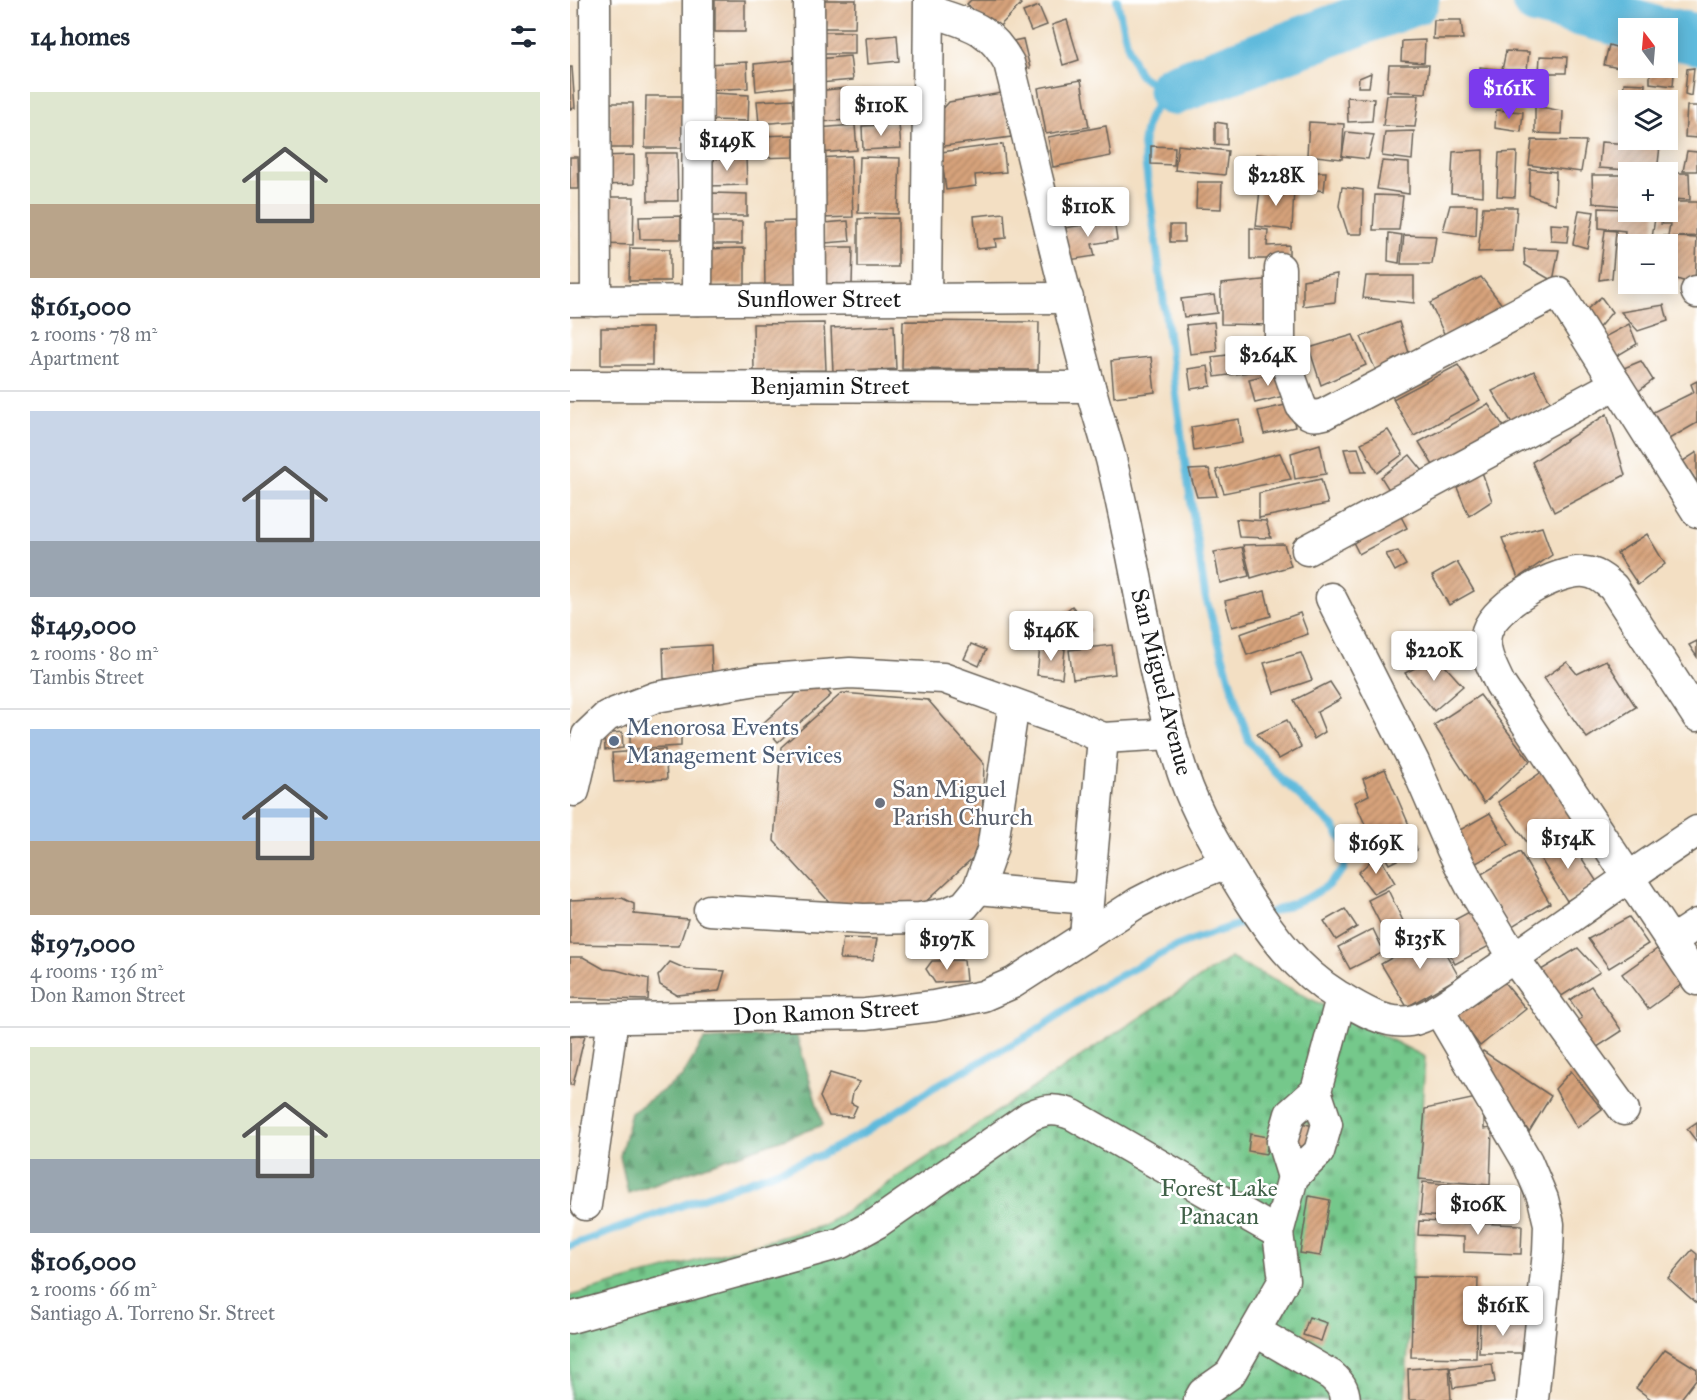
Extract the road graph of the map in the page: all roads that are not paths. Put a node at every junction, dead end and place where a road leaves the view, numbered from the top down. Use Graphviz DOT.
graph roads {
  1 [pos="595,0"];
  2 [pos="698,0"];
  3 [pos="809,0"];
  4 [pos="930,6"];
  5 [pos="1280,268"];
  6 [pos="1068,298"];
  7 [pos="811,299"];
  8 [pos="926,299"];
  9 [pos="697,300"];
  10 [pos="583,301"];
  11 [pos="1616,384"];
  12 [pos="570,386"];
  13 [pos="1090,387"];
  14 [pos="1697,512"];
  15 [pos="1307,550"];
  16 [pos="1331,598"];
  17 [pos="1014,704"];
  18 [pos="1697,716"];
  19 [pos="1171,734"];
  20 [pos="1103,738"];
  21 [pos="574,791"];
  22 [pos="1697,831"];
  23 [pos="1226,863"];
  24 [pos="1628,876"];
  25 [pos="978,889"];
  26 [pos="1088,899"];
  27 [pos="710,910"];
  28 [pos="1697,924"];
  29 [pos="1085,936"];
  30 [pos="1671,941"];
  31 [pos="1514,958"];
  32 [pos="1697,980"];
  33 [pos="1341,998"];
  34 [pos="1438,1009"];
  35 [pos="570,1019"];
  36 [pos="613,1019"];
  37 [pos="1624,1110"];
  38 [pos="586,1204"];
  39 [pos="1278,1233"];
  40 [pos="570,1318"];
  41 [pos="1255,1331"];
  42 [pos="1230,1387"];
  43 [pos="1199,1400"];
  44 [pos="1345,1400"];
  45 [pos="1533,1400"];
  1 -- 10 [label="street"];
  2 -- 9 [label="street"];
  3 -- 7 [label="street"];
  4 -- 6 [label="street, San Miguel Avenue"];
  4 -- 8 [label="street"];
  5 -- 11 [label="street"];
  6 -- 8 [label="street, Sunflower Street"];
  6 -- 13 [label="street, San Miguel Avenue"];
  7 -- 8 [label="street, Sunflower Street"];
  7 -- 9 [label="street, Sunflower Street"];
  9 -- 10 [label="street, Sunflower Street"];
  11 -- 14 [label="street"];
  11 -- 15 [label="street"];
  12 -- 13 [label="street, Benjamin Street"];
  13 -- 19 [label="street, San Miguel Avenue"];
  16 -- 31 [label="street"];
  17 -- 20 [label="street"];
  17 -- 21 [label="street"];
  17 -- 25 [label="street"];
  18 -- 24 [label="street"];
  19 -- 20 [label="street"];
  19 -- 23 [label="street, San Miguel Avenue"];
  20 -- 26 [label="street"];
  22 -- 24 [label="street, San Miguel Avenue"];
  23 -- 29 [label="street, Don Ramon Street"];
  23 -- 33 [label="street, San Miguel Avenue"];
  24 -- 30 [label="street"];
  24 -- 31 [label="street, San Miguel Avenue"];
  25 -- 26 [label="street"];
  25 -- 27 [label="street"];
  26 -- 29 [label="street"];
  28 -- 30 [label="street"];
  29 -- 36 [label="street, Don Ramon Street"];
  30 -- 32 [label="street"];
  31 -- 34 [label="street, San Miguel Avenue"];
  31 -- 37 [label="street"];
  33 -- 34 [label="street, San Miguel Avenue"];
  33 -- 39 [label="street"];
  34 -- 45 [label="street"];
  35 -- 36 [label="street, Don Ramon Street"];
  36 -- 38 [label="street"];
  39 -- 40 [label="street"];
  39 -- 41 [label="street"];
  41 -- 42 [label="street"];
  41 -- 44 [label="street"];
  42 -- 43 [label="street"];
}
